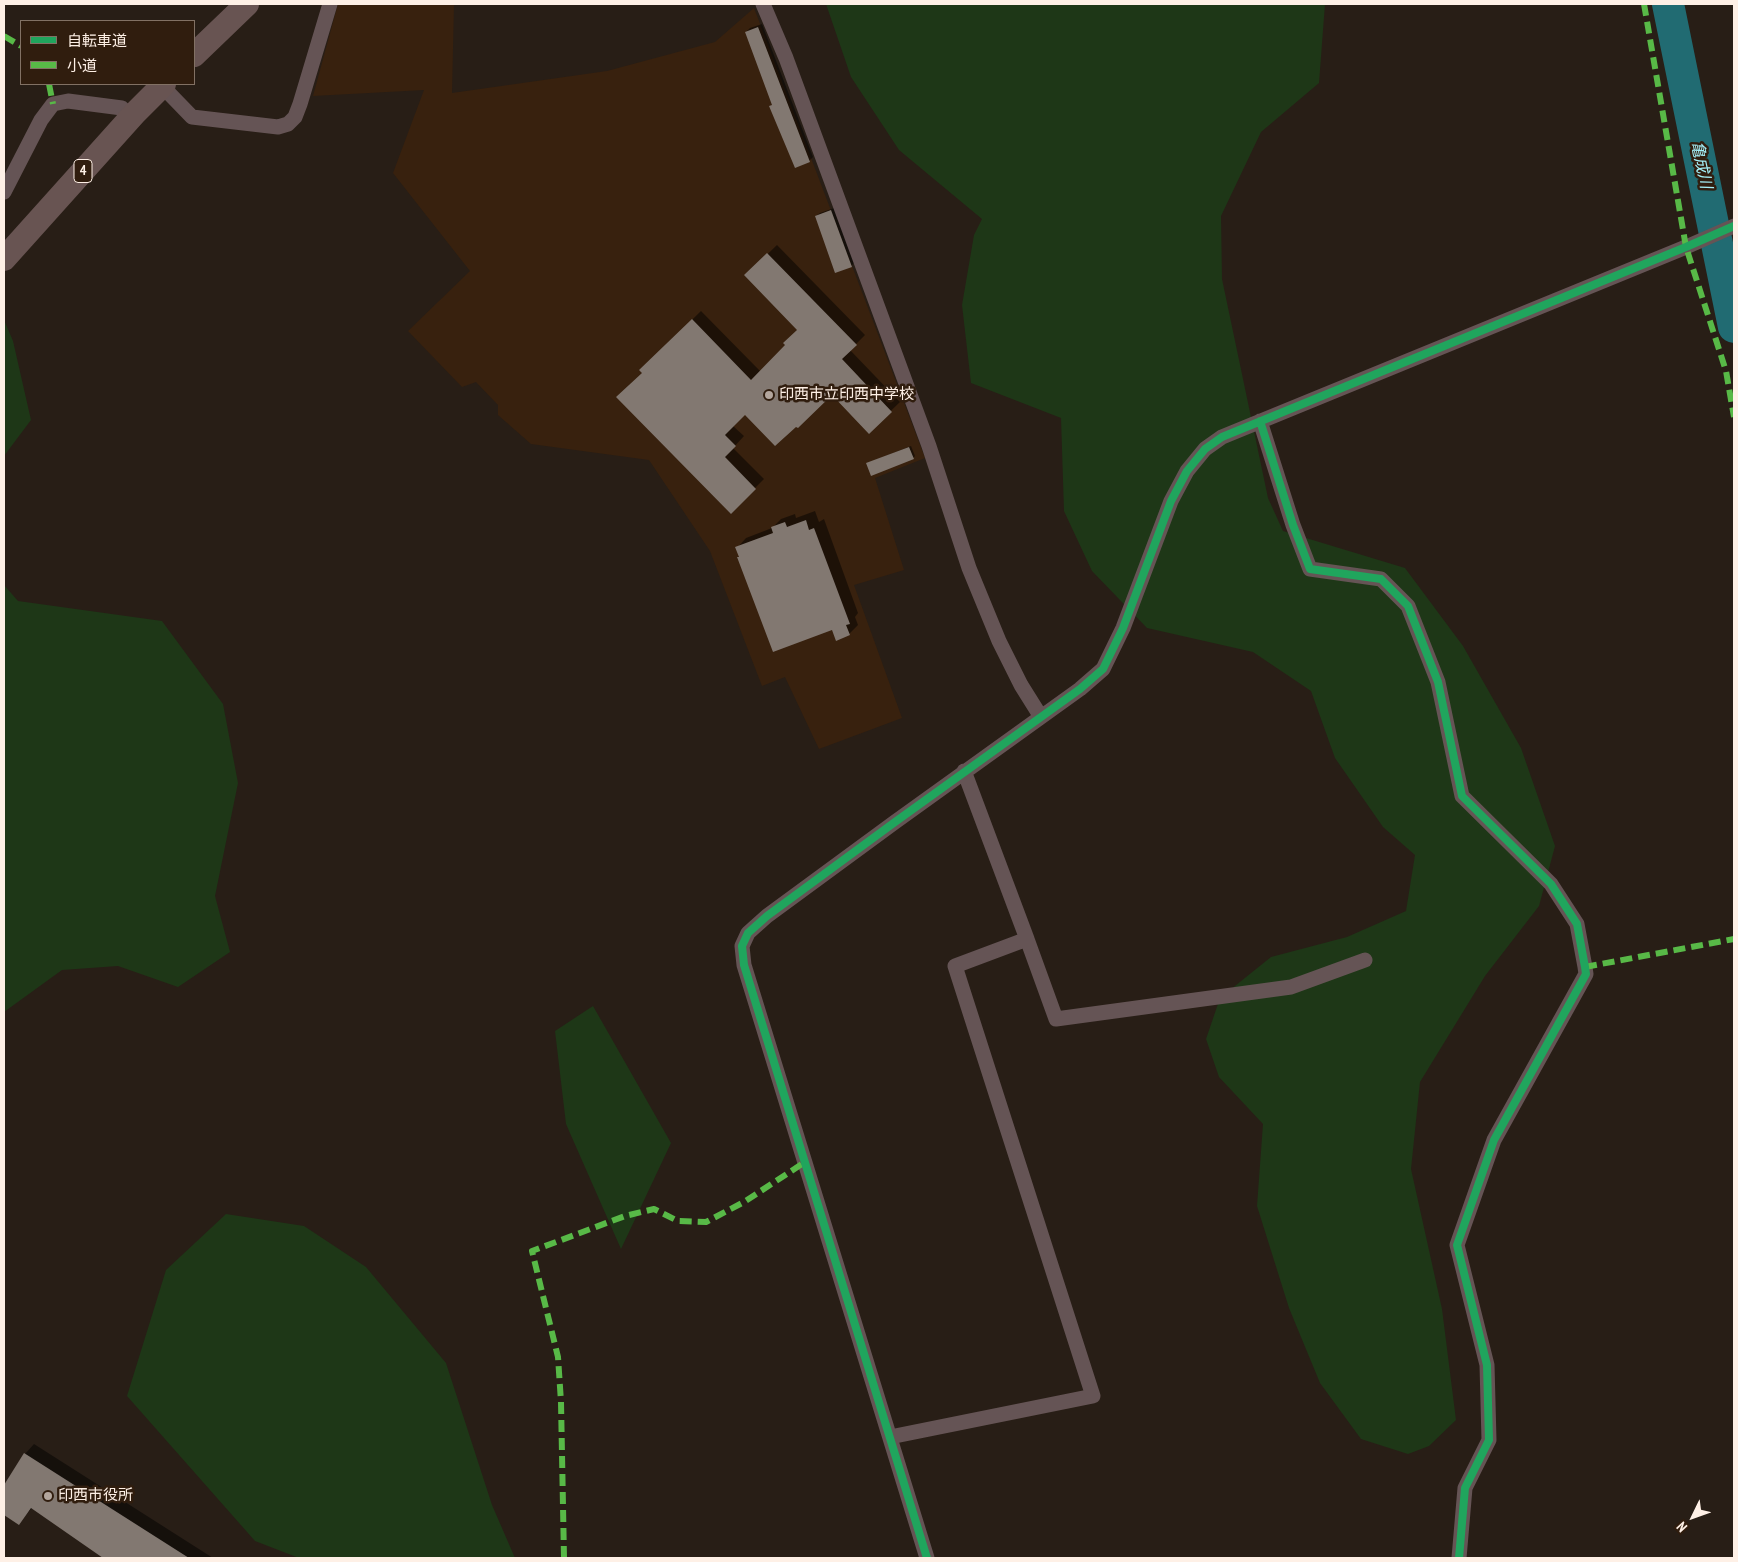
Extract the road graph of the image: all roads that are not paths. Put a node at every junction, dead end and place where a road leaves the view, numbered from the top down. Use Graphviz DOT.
graph roads {
  1 [pos="247,4"];
  2 [pos="330,4"];
  3 [pos="763,4"];
  4 [pos="195,54"];
  5 [pos="163,85"];
  6 [pos="122,108"];
  7 [pos="4,192"];
  8 [pos="1734,226"];
  9 [pos="5,254"];
  10 [pos="1260,421"];
  11 [pos="1040,717"];
  12 [pos="964,771"];
  13 [pos="1027,939"];
  14 [pos="1365,960"];
  15 [pos="890,1437"];
  16 [pos="927,1558"];
  17 [pos="1459,1558"];
  1 -- 4 [label="main road"];
  2 -- 5 [label="street"];
  3 -- 11 [label="street"];
  5 -- 9 [label="main road, 4"];
  6 -- 7 [label="street"];
  8 -- 10 [label="street"];
  10 -- 11 [label="street"];
  10 -- 17 [label="street"];
  11 -- 12 [label="street"];
  12 -- 13 [label="street"];
  12 -- 15 [label="street"];
  13 -- 14 [label="street"];
  13 -- 15 [label="street"];
  15 -- 16 [label="street"];
}
